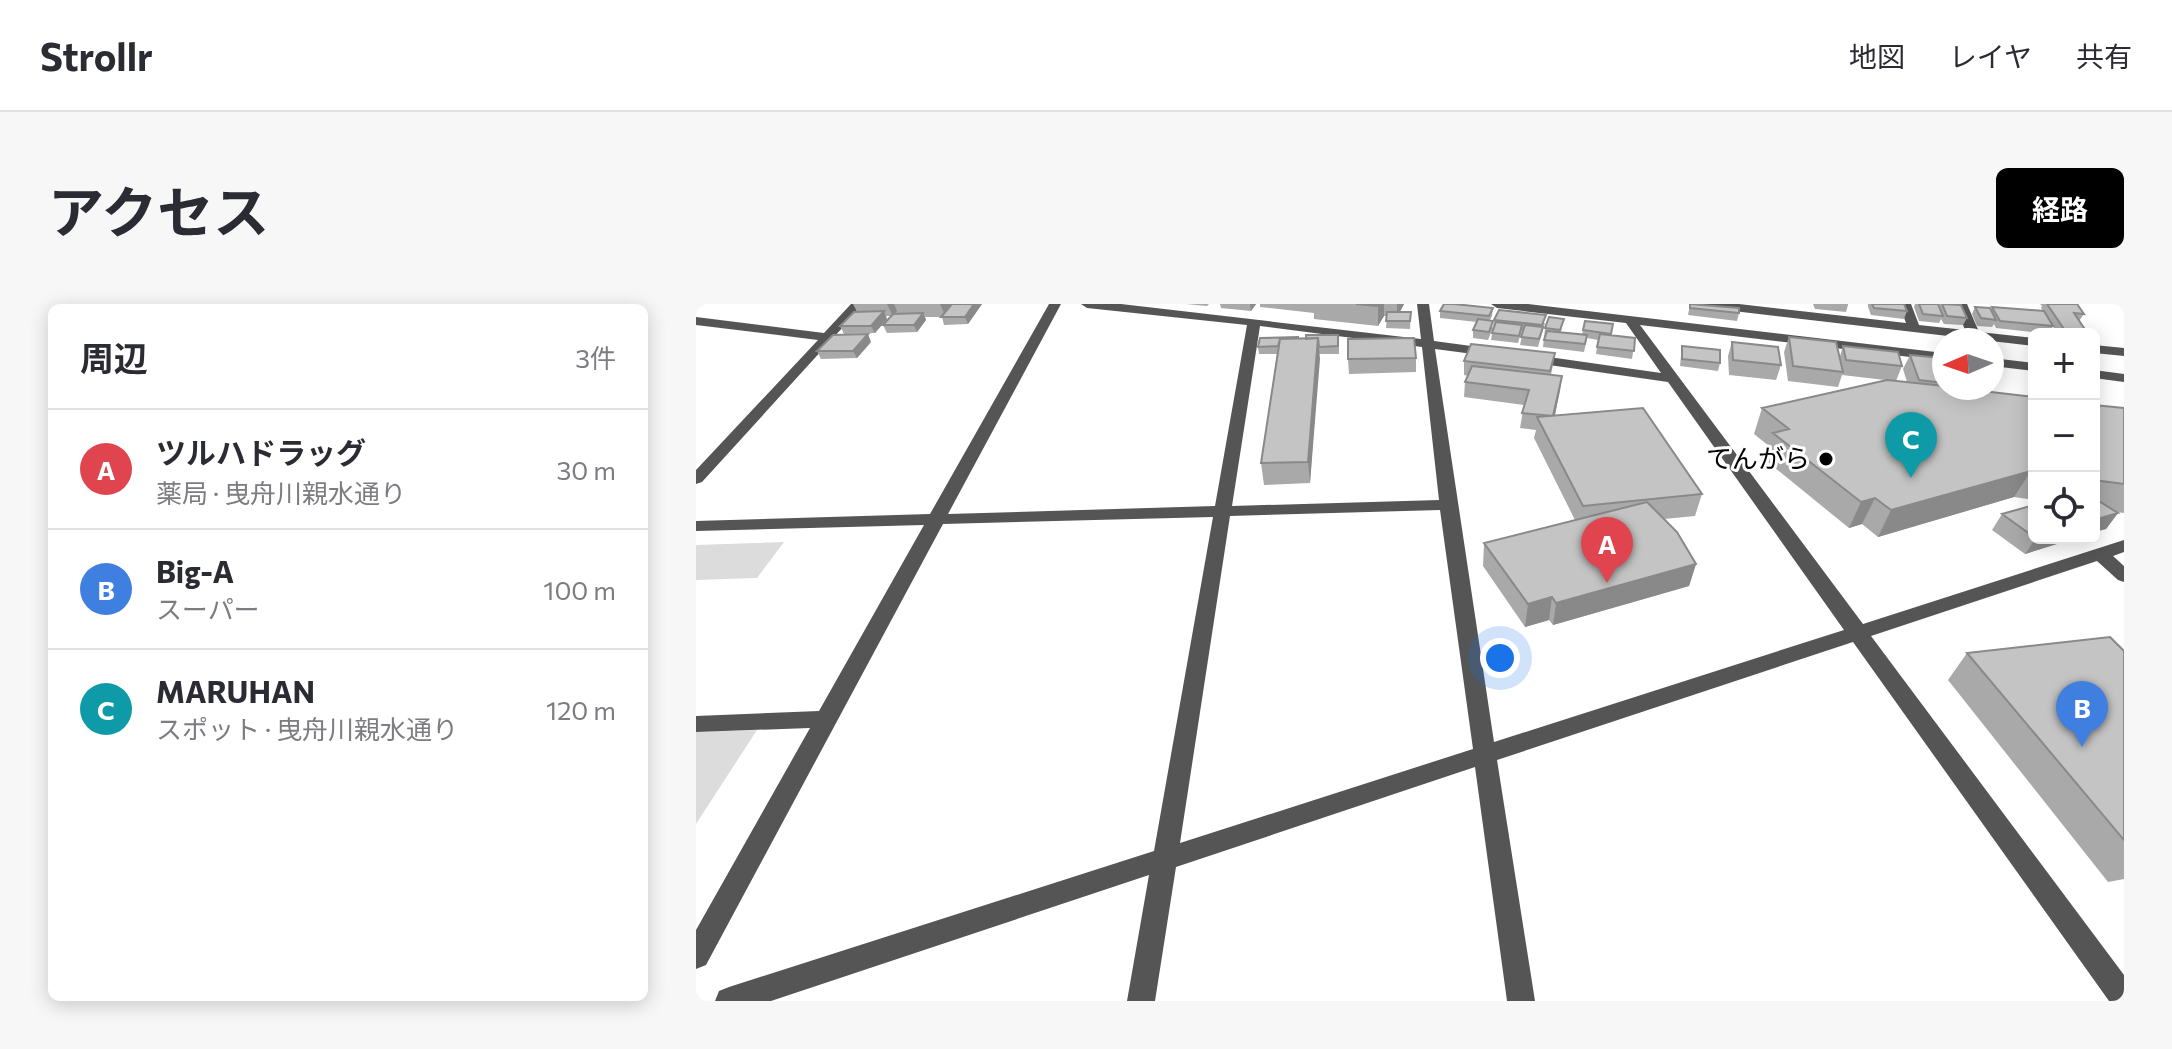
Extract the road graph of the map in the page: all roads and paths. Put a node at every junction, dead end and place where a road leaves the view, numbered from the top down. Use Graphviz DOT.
graph roads {
  1 [pos="858,304"];
  2 [pos="1055,304"];
  3 [pos="1087,304"];
  4 [pos="1423,304"];
  5 [pos="1497,304"];
  6 [pos="1708,304"];
  7 [pos="1905,304"];
  8 [pos="1961,304"];
  9 [pos="1630,320"];
  10 [pos="696,321"];
  11 [pos="1254,322"];
  12 [pos="1914,328"];
  13 [pos="1971,328"];
  14 [pos="1932,330"];
  15 [pos="828,337"];
  16 [pos="2004,339"];
  17 [pos="2028,341"];
  18 [pos="1426,343"];
  19 [pos="2100,350"];
  20 [pos="2124,352"];
  21 [pos="1932,356"];
  22 [pos="2004,363"];
  23 [pos="2028,366"];
  24 [pos="2100,375"];
  25 [pos="1670,378"];
  26 [pos="2124,378"];
  27 [pos="696,479"];
  28 [pos="1448,505"];
  29 [pos="1224,511"];
  30 [pos="936,520"];
  31 [pos="696,526"];
  32 [pos="2124,546"];
  33 [pos="2100,554"];
  34 [pos="2124,576"];
  35 [pos="1859,630"];
  36 [pos="827,719"];
  37 [pos="696,724"];
  38 [pos="1485,755"];
  39 [pos="1165,858"];
  40 [pos="696,956"];
  41 [pos="2124,998"];
  42 [pos="729,1001"];
  43 [pos="1141,1001"];
  44 [pos="1521,1001"];
  1 -- 15 [label="street"];
  2 -- 30 [label="street"];
  3 -- 11 [label="street"];
  4 -- 18 [label="street"];
  5 -- 9 [label="street"];
  6 -- 12 [label="street"];
  7 -- 12 [label="street"];
  8 -- 13 [label="street"];
  9 -- 21 [label="street"];
  9 -- 25 [label="street"];
  10 -- 15 [label="street"];
  11 -- 18 [label="street"];
  11 -- 29 [label="street"];
  12 -- 14 [label="street"];
  15 -- 27 [label="street"];
  16 -- 17 [label="street"];
  18 -- 25 [label="street"];
  18 -- 28 [label="street"];
  19 -- 20 [label="street"];
  22 -- 23 [label="street"];
  24 -- 26 [label="street"];
  25 -- 35 [label="street"];
  28 -- 29 [label="street"];
  28 -- 38 [label="street"];
  29 -- 30 [label="street"];
  29 -- 39 [label="street"];
  30 -- 31 [label="street"];
  30 -- 36 [label="street"];
  32 -- 33 [label="street"];
  33 -- 34 [label="street"];
  33 -- 35 [label="street"];
  35 -- 38 [label="street"];
  35 -- 41 [label="street"];
  36 -- 37 [label="street"];
  36 -- 40 [label="street"];
  38 -- 39 [label="street"];
  38 -- 44 [label="street"];
  39 -- 42 [label="street"];
  39 -- 43 [label="street"];
}
